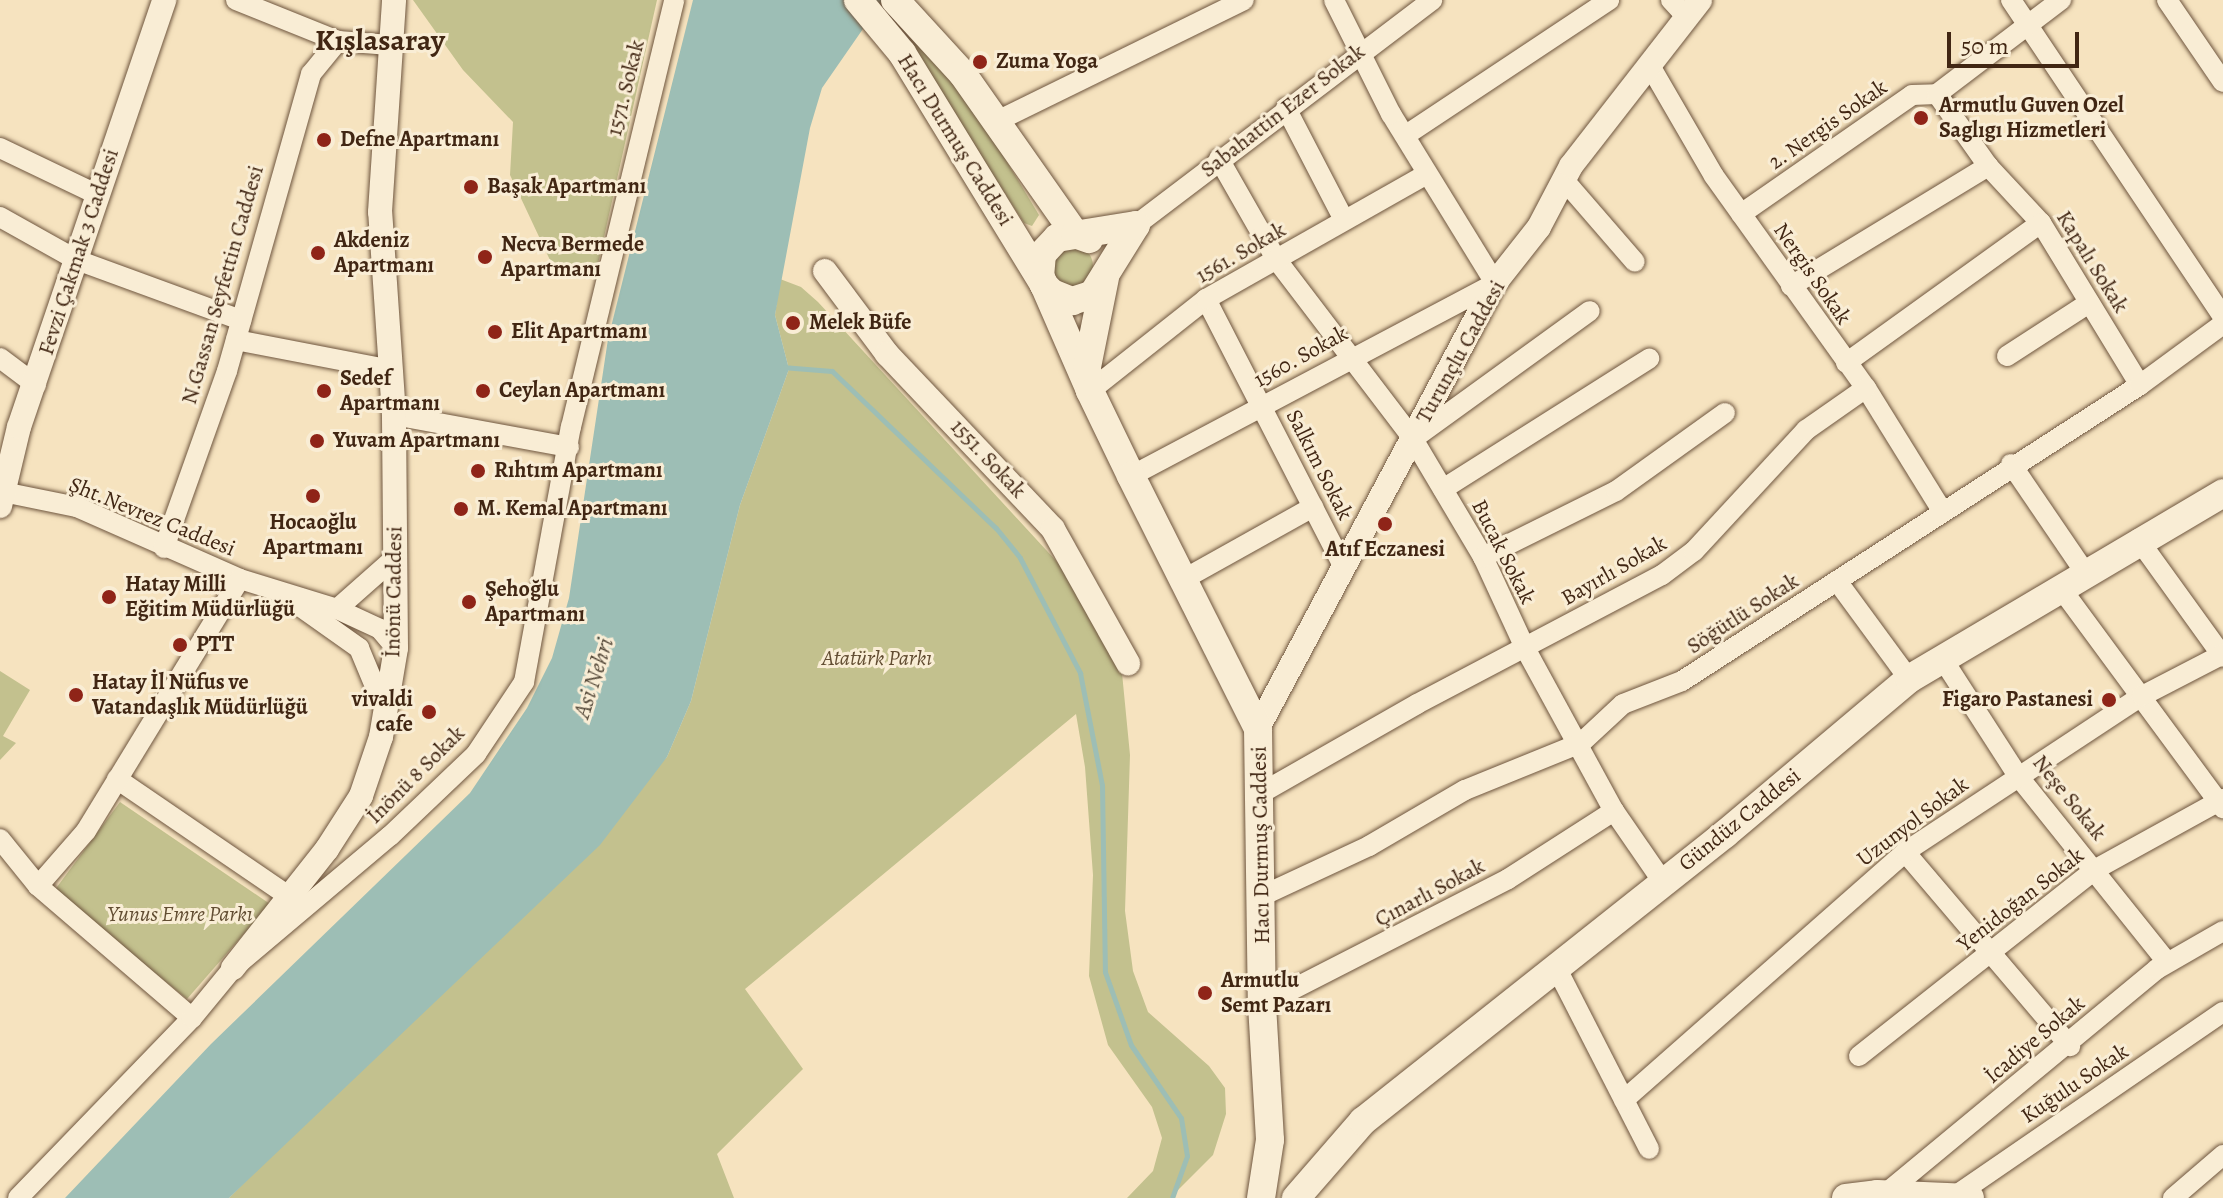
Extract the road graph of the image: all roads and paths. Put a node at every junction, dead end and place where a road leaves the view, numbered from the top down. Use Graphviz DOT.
graph roads {
  1 [pos="164,0"];
  2 [pos="236,0"];
  3 [pos="394,0"];
  4 [pos="674,0"];
  5 [pos="858,0"];
  6 [pos="1244,0"];
  7 [pos="1334,0"];
  8 [pos="1432,0"];
  9 [pos="1609,0"];
  10 [pos="2011,0"];
  11 [pos="2061,0"];
  12 [pos="2167,0"];
  13 [pos="1685,5"];
  14 [pos="897,8"];
  15 [pos="2028,24"];
  16 [pos="338,41"];
  17 [pos="390,45"];
  18 [pos="1359,52"];
  19 [pos="1649,64"];
  20 [pos="2223,82"];
  21 [pos="1937,94"];
  22 [pos="1286,108"];
  23 [pos="995,122"];
  24 [pos="1406,135"];
  25 [pos="0,148"];
  26 [pos="1219,159"];
  27 [pos="1988,166"];
  28 [pos="1427,174"];
  29 [pos="1564,180"];
  30 [pos="96,194"];
  31 [pos="1741,214"];
  32 [pos="0,217"];
  33 [pos="1344,220"];
  34 [pos="2041,223"];
  35 [pos="1136,225"];
  36 [pos="1075,234"];
  37 [pos="1276,259"];
  38 [pos="77,260"];
  39 [pos="1635,262"];
  40 [pos="825,271"];
  41 [pos="605,281"];
  42 [pos="1104,281"];
  43 [pos="1495,283"];
  44 [pos="1044,285"];
  45 [pos="1791,286"];
  46 [pos="1206,299"];
  47 [pos="2089,303"];
  48 [pos="1590,311"];
  49 [pos="2223,317"];
  50 [pos="2223,324"];
  51 [pos="238,330"];
  52 [pos="2007,356"];
  53 [pos="1351,357"];
  54 [pos="0,358"];
  55 [pos="1649,359"];
  56 [pos="1846,363"];
  57 [pos="387,369"];
  58 [pos="36,385"];
  59 [pos="2140,385"];
  60 [pos="1866,388"];
  61 [pos="1090,389"];
  62 [pos="1262,406"];
  63 [pos="1725,413"];
  64 [pos="394,415"];
  65 [pos="1413,439"];
  66 [pos="569,447"];
  67 [pos="2011,464"];
  68 [pos="1131,476"];
  69 [pos="1443,489"];
  70 [pos="2223,493"];
  71 [pos="2,499"];
  72 [pos="1313,507"];
  73 [pos="1941,509"];
  74 [pos="2138,539"];
  75 [pos="164,548"];
  76 [pos="397,556"];
  77 [pos="1483,557"];
  78 [pos="1344,568"];
  79 [pos="2084,571"];
  80 [pos="240,579"];
  81 [pos="1184,579"];
  82 [pos="1837,581"];
  83 [pos="2060,587"];
  84 [pos="281,593"];
  85 [pos="337,609"];
  86 [pos="359,648"];
  87 [pos="396,648"];
  88 [pos="1525,648"];
  89 [pos="2223,655"];
  90 [pos="1942,658"];
  91 [pos="1128,663"];
  92 [pos="1909,679"];
  93 [pos="2142,696"];
  94 [pos="384,708"];
  95 [pos="1258,728"];
  96 [pos="1581,743"];
  97 [pos="2018,776"];
  98 [pos="117,779"];
  99 [pos="1263,792"];
  100 [pos="2221,803"];
  101 [pos="1614,811"];
  102 [pos="0,839"];
  103 [pos="1905,852"];
  104 [pos="2096,869"];
  105 [pos="1663,882"];
  106 [pos="38,886"];
  107 [pos="1264,895"];
  108 [pos="290,897"];
  109 [pos="2223,931"];
  110 [pos="1992,954"];
  111 [pos="2167,962"];
  112 [pos="233,968"];
  113 [pos="1557,969"];
  114 [pos="1262,1005"];
  115 [pos="2223,1012"];
  116 [pos="192,1018"];
  117 [pos="2070,1046"];
  118 [pos="1859,1056"];
  119 [pos="1624,1100"];
  120 [pos="1649,1149"];
  121 [pos="2223,1155"];
  122 [pos="1885,1194"];
  123 [pos="1955,1197"];
  124 [pos="18,1198"];
  125 [pos="1261,1198"];
  126 [pos="1296,1198"];
  127 [pos="1846,1198"];
  128 [pos="2173,1198"];
  1 -- 30 [label="street, Fevzi Çakmak 3 Caddesi"];
  2 -- 16 [label="street"];
  3 -- 17 [label="street, İnönü Caddesi"];
  4 -- 41 [label="street, 1571. Sokak"];
  5 -- 14 [label="main road, Hacı Durmuş Caddesi"];
  6 -- 23 [label="street"];
  7 -- 18 [label="street"];
  8 -- 18 [label="street, Sabahattin Ezer Sokak"];
  9 -- 24 [label="street"];
  10 -- 15 [label="street"];
  11 -- 15 [label="street, 2. Nergis Sokak"];
  12 -- 20 [label="street"];
  13 -- 19 [label="street, Turunçlu Caddesi"];
  14 -- 23 [label="main road, Hacı Durmuş Caddesi"];
  14 -- 44 [label="main road, Hacı Durmuş Caddesi"];
  15 -- 21 [label="street, 2. Nergis Sokak"];
  15 -- 49 [label="street"];
  16 -- 17 [label="street"];
  16 -- 51 [label="street, N.Gassan Seyfettin Caddesi"];
  17 -- 57 [label="street, İnönü Caddesi"];
  18 -- 22 [label="street, Sabahattin Ezer Sokak"];
  18 -- 24 [label="street"];
  19 -- 29 [label="street, Turunçlu Caddesi"];
  19 -- 31 [label="street, Nergis Sokak"];
  21 -- 27 [label="street, Kapalı Sokak"];
  21 -- 31 [label="street, 2. Nergis Sokak"];
  22 -- 26 [label="street, Sabahattin Ezer Sokak"];
  22 -- 33 [label="street"];
  23 -- 36 [label="main road, Hacı Durmuş Caddesi"];
  24 -- 28 [label="street"];
  25 -- 30 [label="street"];
  26 -- 35 [label="street, Sabahattin Ezer Sokak"];
  26 -- 37 [label="street, Bucak Sokak"];
  27 -- 34 [label="street, Kapalı Sokak"];
  27 -- 45 [label="street"];
  28 -- 33 [label="street, 1561. Sokak"];
  28 -- 43 [label="street"];
  29 -- 39 [label="street"];
  29 -- 43 [label="street, Turunçlu Caddesi"];
  30 -- 38 [label="street, Fevzi Çakmak 3 Caddesi"];
  31 -- 45 [label="street, Nergis Sokak"];
  32 -- 38 [label="street"];
  33 -- 37 [label="street, 1561. Sokak"];
  34 -- 47 [label="street, Kapalı Sokak"];
  34 -- 56 [label="street"];
  35 -- 36 [label="main road"];
  35 -- 42 [label="main road, Sabahattin Ezer Sokak"];
  36 -- 42 [label="main road, Hacı Durmuş Caddesi"];
  36 -- 44 [label="main road, Hacı Durmuş Caddesi"];
  37 -- 46 [label="street, 1561. Sokak"];
  37 -- 53 [label="street, Bucak Sokak"];
  38 -- 51 [label="street"];
  38 -- 58 [label="street, Fevzi Çakmak 3 Caddesi"];
  40 -- 91 [label="street, 1551. Sokak"];
  41 -- 66 [label="street, İnönü 8 Sokak"];
  42 -- 44 [label="main road"];
  42 -- 61 [label="main road, Hacı Durmuş Caddesi"];
  43 -- 53 [label="street, 1560. Sokak"];
  43 -- 65 [label="street, Turunçlu Caddesi"];
  44 -- 61 [label="main road, Hacı Durmuş Caddesi"];
  45 -- 56 [label="street, Nergis Sokak"];
  46 -- 61 [label="street, 1561. Sokak"];
  46 -- 62 [label="street, Salkım Sokak"];
  47 -- 52 [label="street"];
  47 -- 59 [label="street, Kapalı Sokak"];
  48 -- 65 [label="street"];
  50 -- 59 [label="street, Söğütlü Sokak"];
  51 -- 57 [label="street"];
  51 -- 75 [label="street, N.Gassan Seyfettin Caddesi"];
  53 -- 62 [label="street, 1560. Sokak"];
  53 -- 65 [label="street, Bucak Sokak"];
  54 -- 58 [label="street"];
  55 -- 69 [label="street"];
  56 -- 60 [label="street, Nergis Sokak"];
  57 -- 64 [label="street, İnönü Caddesi"];
  58 -- 71 [label="street, Fevzi Çakmak 3 Caddesi"];
  59 -- 67 [label="street, Söğütlü Sokak"];
  60 -- 73 [label="street, Nergis Sokak"];
  60 -- 88 [label="street, Bayırlı Sokak"];
  61 -- 68 [label="main road, Hacı Durmuş Caddesi"];
  62 -- 68 [label="street, 1560. Sokak"];
  62 -- 72 [label="street, Salkım Sokak"];
  63 -- 77 [label="street"];
  64 -- 66 [label="street"];
  64 -- 76 [label="street, İnönü Caddesi"];
  65 -- 69 [label="street, Bucak Sokak"];
  65 -- 78 [label="street, Turunçlu Caddesi"];
  66 -- 112 [label="street, İnönü 8 Sokak"];
  67 -- 73 [label="street, Söğütlü Sokak"];
  67 -- 79 [label="street"];
  68 -- 81 [label="main road, Hacı Durmuş Caddesi"];
  69 -- 77 [label="street, Bucak Sokak"];
  70 -- 74 [label="main road, Gündüz Caddesi"];
  71 -- 75 [label="street, Şht.Nevrez Caddesi"];
  72 -- 78 [label="street, Salkım Sokak"];
  72 -- 81 [label="street"];
  73 -- 82 [label="street, Söğütlü Sokak"];
  74 -- 79 [label="main road, Gündüz Caddesi"];
  74 -- 89 [label="street"];
  75 -- 80 [label="street, Şht.Nevrez Caddesi"];
  76 -- 85 [label="street"];
  76 -- 87 [label="street, İnönü Caddesi"];
  77 -- 88 [label="street, Bucak Sokak"];
  78 -- 95 [label="street, Turunçlu Caddesi"];
  79 -- 83 [label="main road, Gündüz Caddesi"];
  80 -- 84 [label="street, Şht.Nevrez Caddesi"];
  80 -- 98 [label="street"];
  81 -- 95 [label="main road, Hacı Durmuş Caddesi"];
  82 -- 92 [label="street"];
  82 -- 96 [label="street, Söğütlü Sokak"];
  83 -- 90 [label="main road, Gündüz Caddesi"];
  83 -- 93 [label="street"];
  84 -- 85 [label="street, Şht.Nevrez Caddesi"];
  84 -- 86 [label="street, Şht.Nevrez Caddesi"];
  85 -- 87 [label="street, Şht.Nevrez Caddesi"];
  86 -- 87 [label="street"];
  86 -- 94 [label="street"];
  87 -- 94 [label="street, İnönü Caddesi"];
  88 -- 96 [label="street, Bucak Sokak"];
  88 -- 99 [label="street, Bayırlı Sokak"];
  89 -- 93 [label="street, Uzunyol Sokak"];
  90 -- 92 [label="main road, Gündüz Caddesi"];
  90 -- 97 [label="street, Neşe Sokak"];
  92 -- 105 [label="main road, Gündüz Caddesi"];
  93 -- 97 [label="street, Uzunyol Sokak"];
  93 -- 100 [label="street"];
  94 -- 108 [label="street, İnönü Caddesi"];
  95 -- 99 [label="main road, Hacı Durmuş Caddesi"];
  96 -- 101 [label="street, Bucak Sokak"];
  96 -- 107 [label="street, Söğütlü Sokak"];
  97 -- 103 [label="street, Uzunyol Sokak"];
  97 -- 104 [label="street, Neşe Sokak"];
  98 -- 106 [label="street"];
  98 -- 108 [label="street"];
  99 -- 107 [label="main road, Hacı Durmuş Caddesi"];
  100 -- 104 [label="street, Yenidoğan Sokak"];
  101 -- 105 [label="street, Bucak Sokak"];
  101 -- 114 [label="street, Çınarlı Sokak"];
  102 -- 106 [label="street"];
  103 -- 110 [label="street"];
  103 -- 119 [label="street, Uzunyol Sokak"];
  104 -- 110 [label="street, Yenidoğan Sokak"];
  104 -- 111 [label="street, Neşe Sokak"];
  105 -- 113 [label="main road, Gündüz Caddesi"];
  106 -- 116 [label="street"];
  107 -- 114 [label="main road, Hacı Durmuş Caddesi"];
  108 -- 112 [label="street, İnönü Caddesi"];
  109 -- 111 [label="street, İcadiye Sokak"];
  110 -- 117 [label="street"];
  110 -- 118 [label="street, Yenidoğan Sokak"];
  111 -- 117 [label="street, İcadiye Sokak"];
  112 -- 116 [label="street, İnönü Caddesi"];
  113 -- 119 [label="street"];
  113 -- 126 [label="main road, Gündüz Caddesi"];
  114 -- 125 [label="main road, Hacı Durmuş Caddesi"];
  115 -- 123 [label="street, Kuğulu Sokak"];
  116 -- 124 [label="street, İnönü Caddesi"];
  117 -- 122 [label="street, İcadiye Sokak"];
  119 -- 120 [label="street"];
  121 -- 128 [label="street"];
  122 -- 123 [label="main road"];
  122 -- 127 [label="main road"];
}
